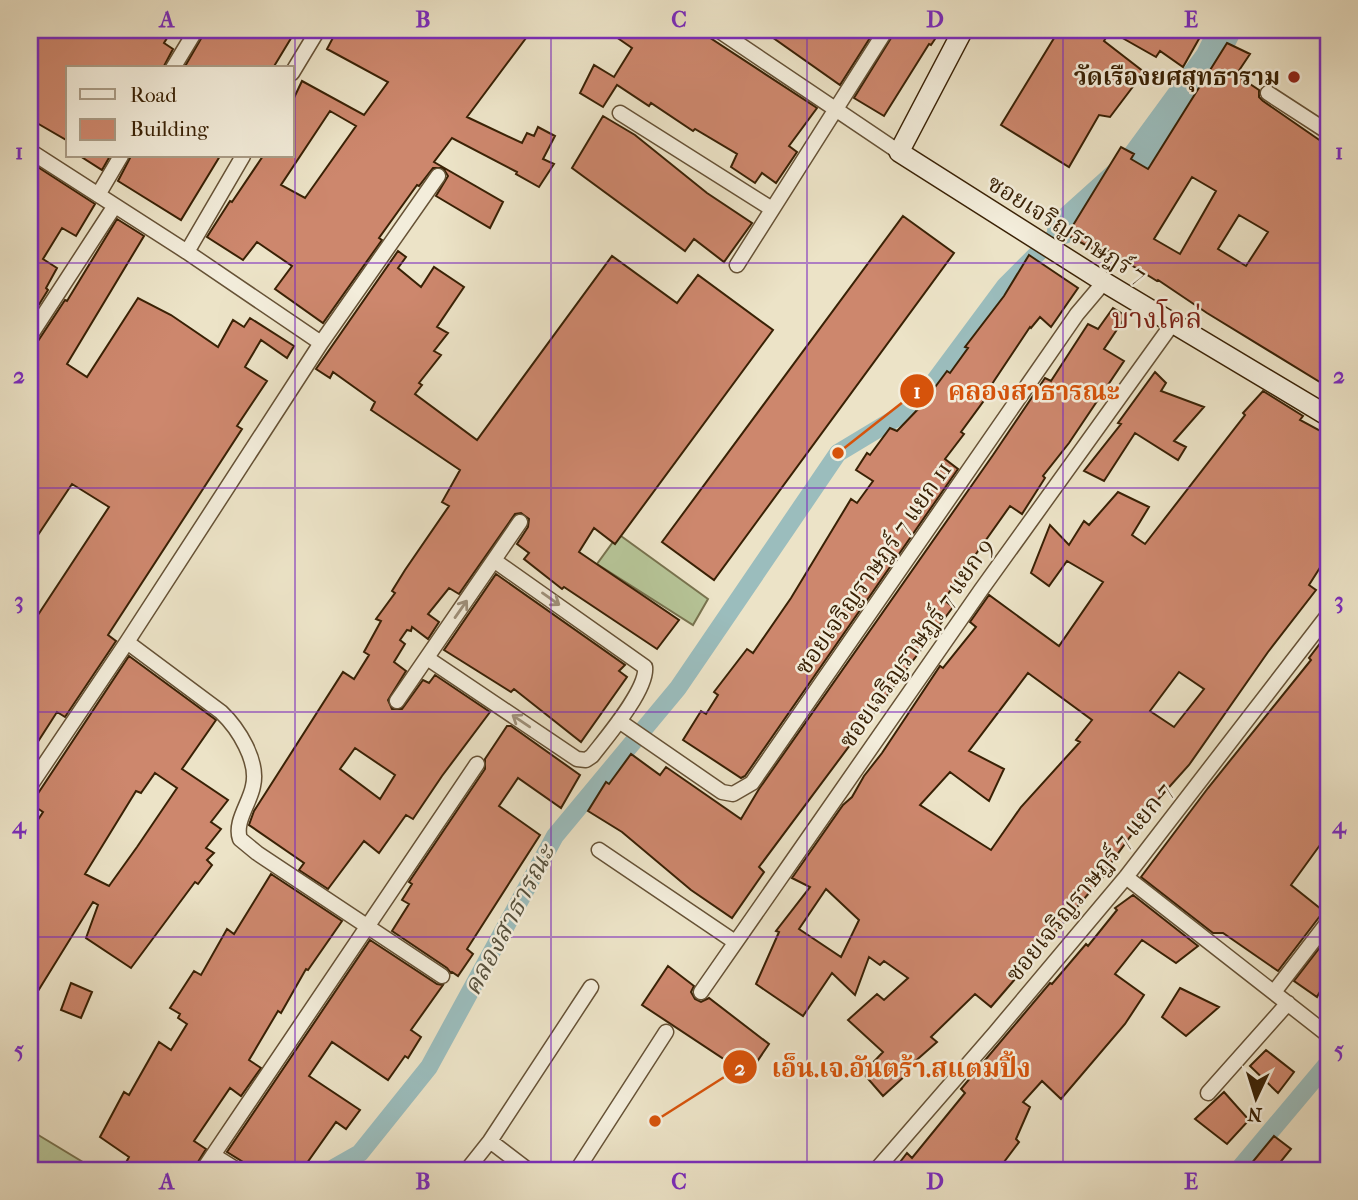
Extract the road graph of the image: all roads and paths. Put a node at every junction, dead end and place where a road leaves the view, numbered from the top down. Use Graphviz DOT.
graph roads {
  1 [pos="196,30"];
  2 [pos="318,30"];
  3 [pos="886,30"];
  4 [pos="963,30"];
  5 [pos="724,32"];
  6 [pos="174,66"];
  7 [pos="294,70"];
  8 [pos="1268,93"];
  9 [pos="836,110"];
  10 [pos="620,113"];
  11 [pos="1328,132"];
  12 [pos="30,151"];
  13 [pos="899,152"];
  14 [pos="120,158"];
  15 [pos="242,158"];
  16 [pos="438,176"];
  17 [pos="98,195"];
  18 [pos="114,207"];
  19 [pos="772,209"];
  20 [pos="187,252"];
  21 [pos="737,265"];
  22 [pos="1104,282"];
  23 [pos="1173,323"];
  24 [pos="30,336"];
  25 [pos="321,343"];
  26 [pos="1328,416"];
  27 [pos="520,522"];
  28 [pos="495,561"];
  29 [pos="1328,615"];
  30 [pos="127,642"];
  31 [pos="427,658"];
  32 [pos="397,701"];
  33 [pos="624,724"];
  34 [pos="477,764"];
  35 [pos="30,786"];
  36 [pos="599,850"];
  37 [pos="1126,877"];
  38 [pos="1328,922"];
  39 [pos="367,927"];
  40 [pos="734,942"];
  41 [pos="442,976"];
  42 [pos="591,987"];
  43 [pos="701,992"];
  44 [pos="1274,992"];
  45 [pos="1288,1003"];
  46 [pos="666,1032"];
  47 [pos="1328,1035"];
  48 [pos="1208,1093"];
  49 [pos="489,1141"];
  50 [pos="213,1155"];
  51 [pos="203,1170"];
  52 [pos="237,1170"];
  53 [pos="467,1170"];
  54 [pos="528,1170"];
  55 [pos="577,1170"];
  56 [pos="876,1170"];
  1 -- 6 [label="street"];
  2 -- 7 [label="street"];
  3 -- 9 [label="street"];
  4 -- 13 [label="street"];
  5 -- 9 [label="street"];
  8 -- 11 [label="street"];
  9 -- 13 [label="street"];
  9 -- 19 [label="street"];
  10 -- 19 [label="street"];
  12 -- 17 [label="street"];
  13 -- 22 [label="street, ซอยเจริญราษฎร์ 7"];
  14 -- 17 [label="street"];
  15 -- 20 [label="street"];
  16 -- 25 [label="street"];
  17 -- 18 [label="street"];
  18 -- 20 [label="street"];
  18 -- 24 [label="street"];
  19 -- 21 [label="street"];
  20 -- 25 [label="street"];
  22 -- 23 [label="street, ซอยเจริญราษฎร์ 7"];
  22 -- 33 [label="street, ซอยเจริญราษฎร์ 7 แยก 11"];
  23 -- 26 [label="street, ซอยเจริญราษฎร์ 7"];
  23 -- 40 [label="street, ซอยเจริญราษฎร์ 7 แยก 9"];
  25 -- 30 [label="street"];
  27 -- 28 [label="street"];
  31 -- 28 [label="street, one-way"];
  28 -- 33 [label="street, one-way"];
  29 -- 37 [label="street, ซอยเจริญราษฎร์ 7 แยก 7"];
  30 -- 35 [label="street"];
  30 -- 39 [label="street"];
  31 -- 32 [label="street"];
  33 -- 31 [label="street, one-way"];
  34 -- 39 [label="street"];
  36 -- 40 [label="street"];
  37 -- 44 [label="street"];
  37 -- 56 [label="street, ซอยเจริญราษฎร์ 7 แยก 7"];
  38 -- 44 [label="street"];
  39 -- 41 [label="street"];
  39 -- 50 [label="street"];
  40 -- 43 [label="street, ซอยเจริญราษฎร์ 7 แยก 9"];
  42 -- 49 [label="street"];
  44 -- 45 [label="street"];
  45 -- 47 [label="street"];
  45 -- 48 [label="street"];
  46 -- 55 [label="street"];
  49 -- 53 [label="street"];
  49 -- 54 [label="street"];
  50 -- 51 [label="street"];
  50 -- 52 [label="street"];
}
